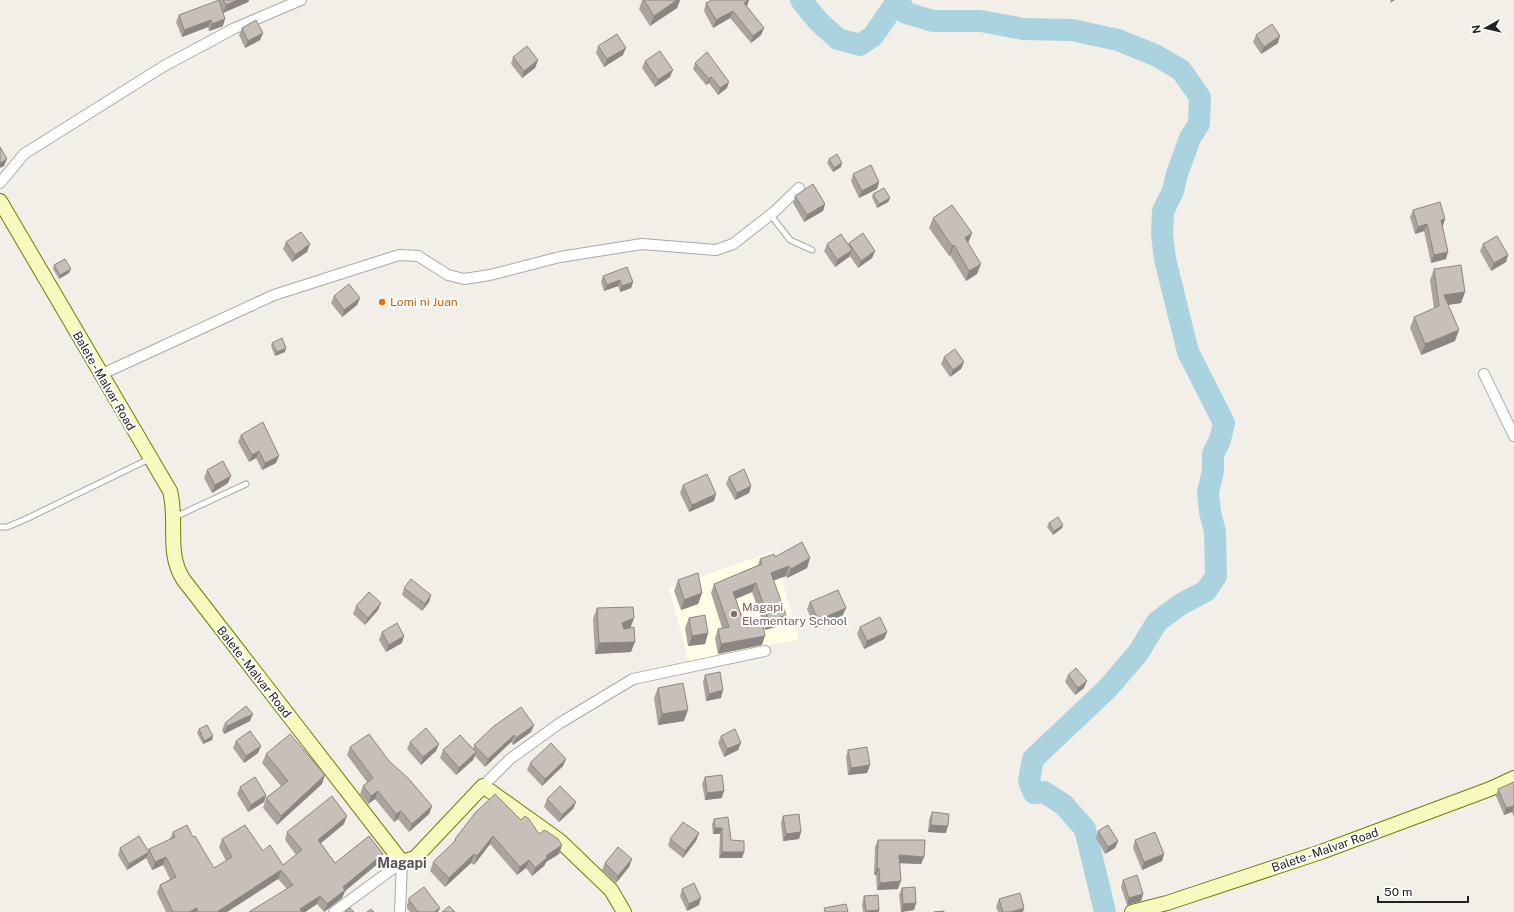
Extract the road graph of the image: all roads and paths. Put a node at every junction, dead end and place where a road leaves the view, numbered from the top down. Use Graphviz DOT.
graph roads {
  1 [pos="302,0"];
  2 [pos="0,183"];
  3 [pos="799,188"];
  4 [pos="0,201"];
  5 [pos="770,214"];
  6 [pos="812,250"];
  7 [pos="1484,374"];
  8 [pos="100,375"];
  9 [pos="1514,436"];
  10 [pos="150,458"];
  11 [pos="246,484"];
  12 [pos="174,517"];
  13 [pos="2,527"];
  14 [pos="765,652"];
  15 [pos="1514,778"];
  16 [pos="483,786"];
  17 [pos="402,862"];
  18 [pos="334,912"];
  19 [pos="400,912"];
  20 [pos="624,912"];
  21 [pos="1132,912"];
  1 -- 2 [label="street"];
  3 -- 5 [label="street"];
  4 -- 8 [label="main road, Balete - Malvar Road"];
  5 -- 6 [label="lane"];
  5 -- 8 [label="street"];
  7 -- 9 [label="street"];
  8 -- 10 [label="main road, Balete - Malvar Road"];
  10 -- 12 [label="main road, Balete - Malvar Road"];
  10 -- 13 [label="lane"];
  11 -- 12 [label="lane"];
  12 -- 17 [label="main road, Balete - Malvar Road"];
  14 -- 16 [label="street"];
  15 -- 21 [label="main road, Balete - Malvar Road"];
  16 -- 17 [label="main road"];
  16 -- 20 [label="main road"];
  17 -- 18 [label="street"];
  17 -- 19 [label="street"];
}
